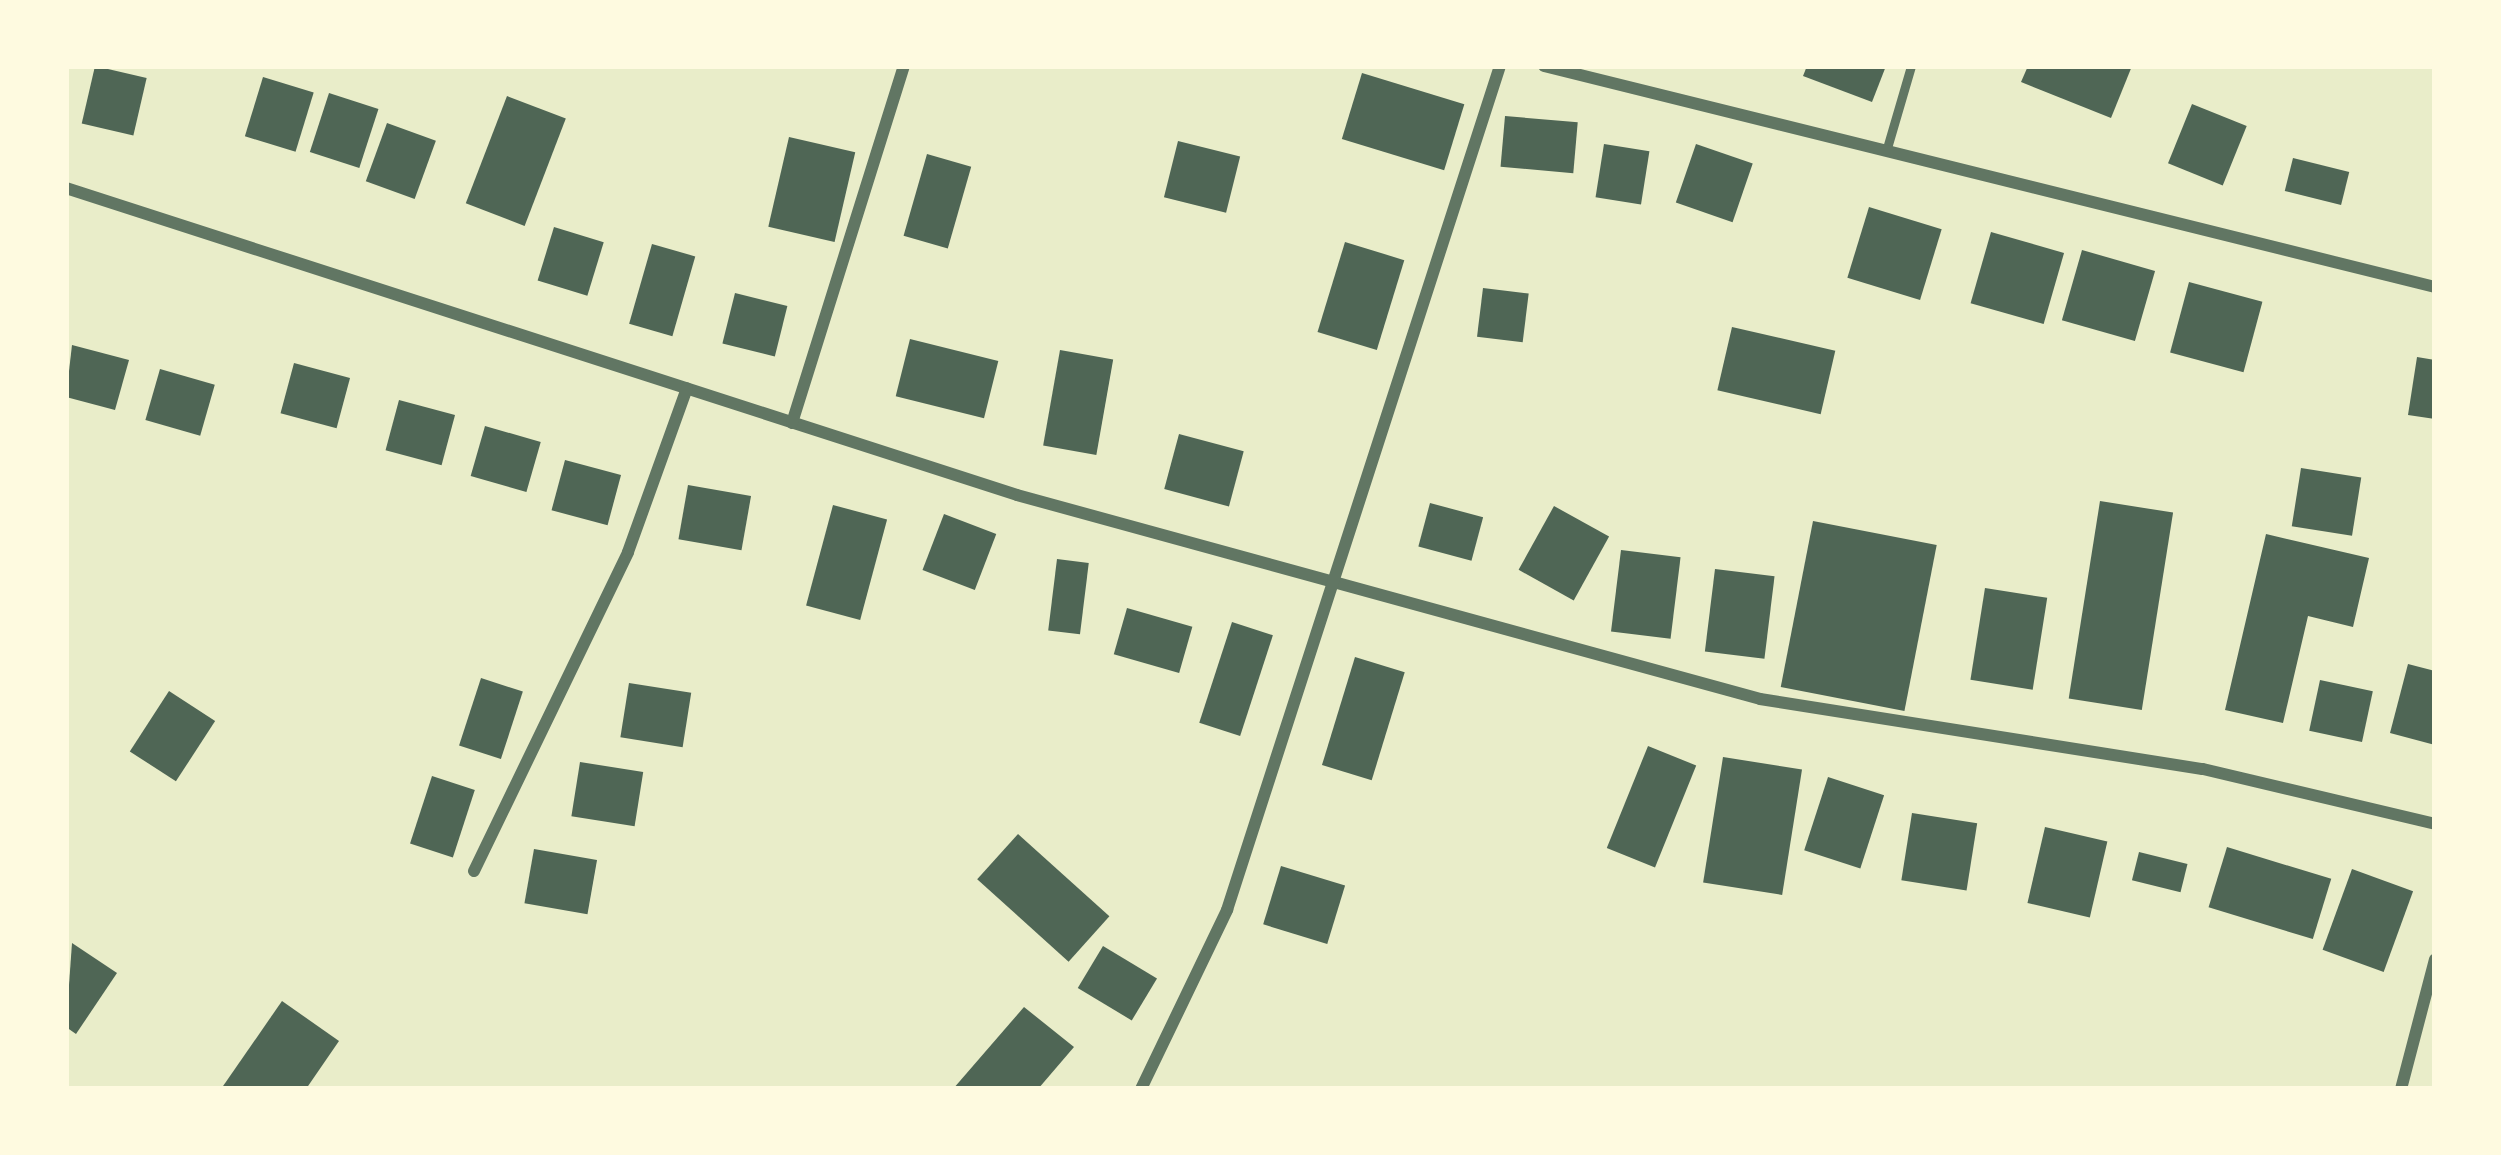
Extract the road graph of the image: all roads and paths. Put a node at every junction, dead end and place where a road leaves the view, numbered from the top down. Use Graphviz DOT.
graph roads {
  1 [pos="904,66"];
  2 [pos="1500,66"];
  3 [pos="1544,66"];
  4 [pos="1910,66"];
  5 [pos="1886,148"];
  6 [pos="66,188"];
  7 [pos="2435,287"];
  8 [pos="687,388"];
  9 [pos="792,422"];
  10 [pos="1337,583"];
  11 [pos="2435,824"];
  12 [pos="474,871"];
  13 [pos="2435,959"];
  14 [pos="1141,1089"];
  15 [pos="2402,1089"];
  1 -- 9 [label="street"];
  2 -- 10 [label="street"];
  3 -- 5 [label="street"];
  4 -- 5 [label="lane"];
  5 -- 7 [label="street"];
  6 -- 8 [label="street"];
  8 -- 9 [label="street"];
  8 -- 12 [label="street"];
  9 -- 10 [label="street"];
  10 -- 11 [label="street"];
  10 -- 14 [label="street"];
  13 -- 15 [label="street"];
}
